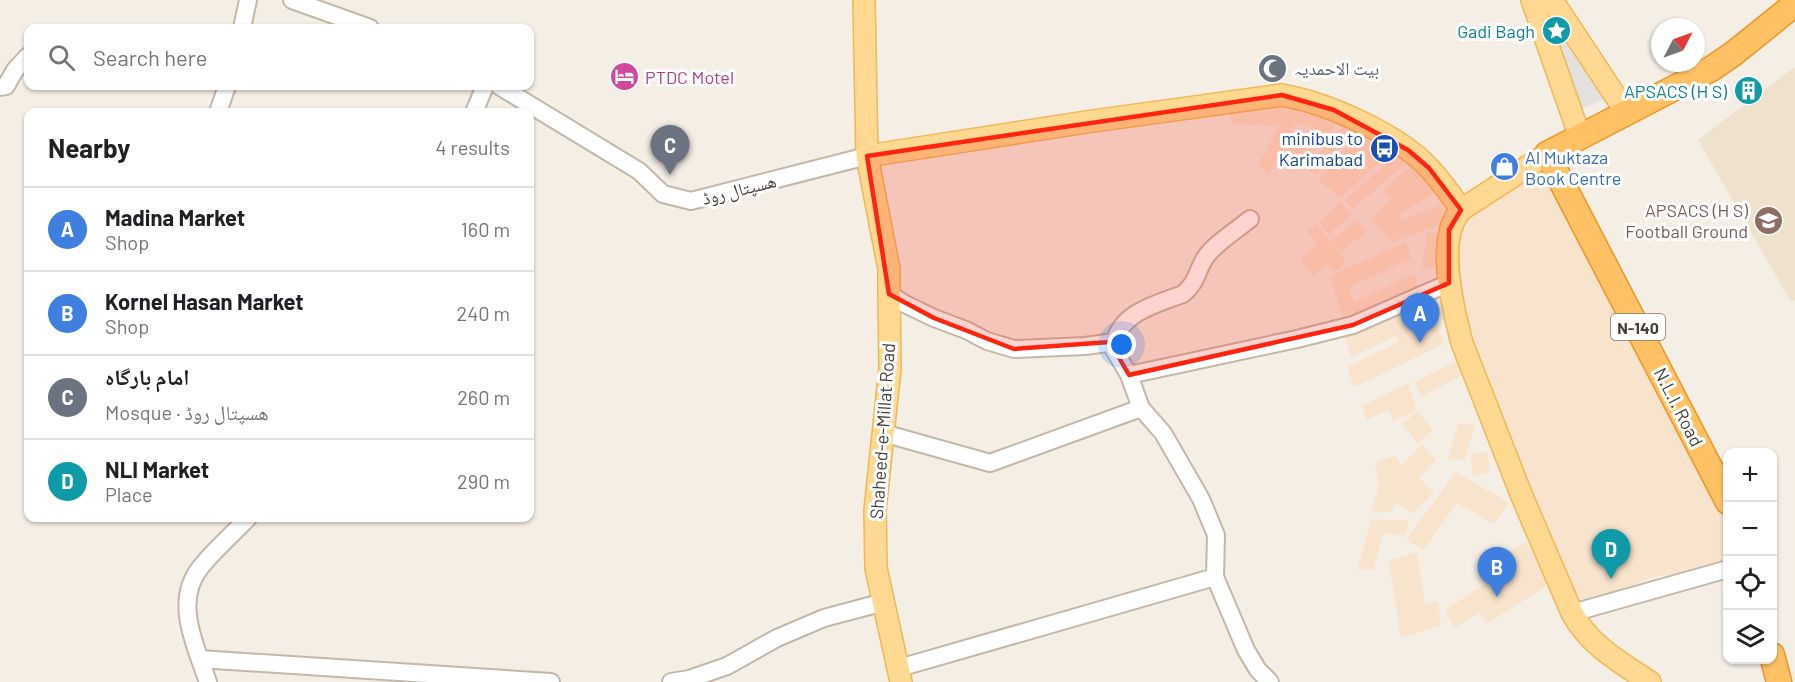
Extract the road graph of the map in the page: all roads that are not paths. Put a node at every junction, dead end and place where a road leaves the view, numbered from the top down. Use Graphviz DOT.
graph roads {
  1 [pos="249,0"];
  2 [pos="292,0"];
  3 [pos="864,0"];
  4 [pos="1795,4"];
  5 [pos="1545,7"];
  6 [pos="243,24"];
  7 [pos="359,24"];
  8 [pos="24,60"];
  9 [pos="0,87"];
  10 [pos="226,90"];
  11 [pos="483,90"];
  12 [pos="506,90"];
  13 [pos="219,108"];
  14 [pos="476,108"];
  15 [pos="1626,112"];
  16 [pos="1580,137"];
  17 [pos="1547,154"];
  18 [pos="867,156"];
  19 [pos="1461,210"];
  20 [pos="1250,219"];
  21 [pos="1449,283"];
  22 [pos="889,294"];
  23 [pos="1114,342"];
  24 [pos="1128,375"];
  25 [pos="1141,408"];
  26 [pos="883,433"];
  27 [pos="1723,492"];
  28 [pos="244,522"];
  29 [pos="1723,570"];
  30 [pos="1215,577"];
  31 [pos="884,602"];
  32 [pos="1572,613"];
  33 [pos="200,659"];
  34 [pos="1775,664"];
  35 [pos="900,675"];
  36 [pos="208,682"];
  37 [pos="551,682"];
  38 [pos="671,682"];
  39 [pos="1270,682"];
  40 [pos="1650,682"];
  41 [pos="1779,682"];
  1 -- 6 [label="street"];
  2 -- 7 [label="street"];
  3 -- 18 [label="main road, Shaheed-e-Millat Road"];
  4 -- 15 [label="highway"];
  5 -- 15 [label="main road"];
  5 -- 16 [label="main road"];
  8 -- 9 [label="street"];
  10 -- 13 [label="street"];
  11 -- 14 [label="street"];
  12 -- 18 [label="street, ھسپتال روڈ"];
  15 -- 16 [label="highway"];
  16 -- 17 [label="highway"];
  17 -- 19 [label="main road"];
  17 -- 27 [label="highway, N.L.I. Road / N-140"];
  18 -- 19 [label="main road"];
  18 -- 22 [label="main road, Shaheed-e-Millat Road"];
  19 -- 21 [label="main road"];
  20 -- 23 [label="street"];
  21 -- 24 [label="street"];
  21 -- 32 [label="main road"];
  22 -- 23 [label="street"];
  22 -- 26 [label="main road, Shaheed-e-Millat Road"];
  23 -- 24 [label="street"];
  24 -- 25 [label="street"];
  25 -- 26 [label="street"];
  25 -- 30 [label="street"];
  26 -- 31 [label="main road, Shaheed-e-Millat Road"];
  28 -- 33 [label="street"];
  29 -- 32 [label="street"];
  30 -- 35 [label="street"];
  30 -- 39 [label="street"];
  31 -- 35 [label="main road, Shaheed-e-Millat Road"];
  31 -- 38 [label="street"];
  32 -- 40 [label="main road"];
  33 -- 36 [label="street"];
  33 -- 37 [label="street"];
  34 -- 41 [label="highway"];
}
